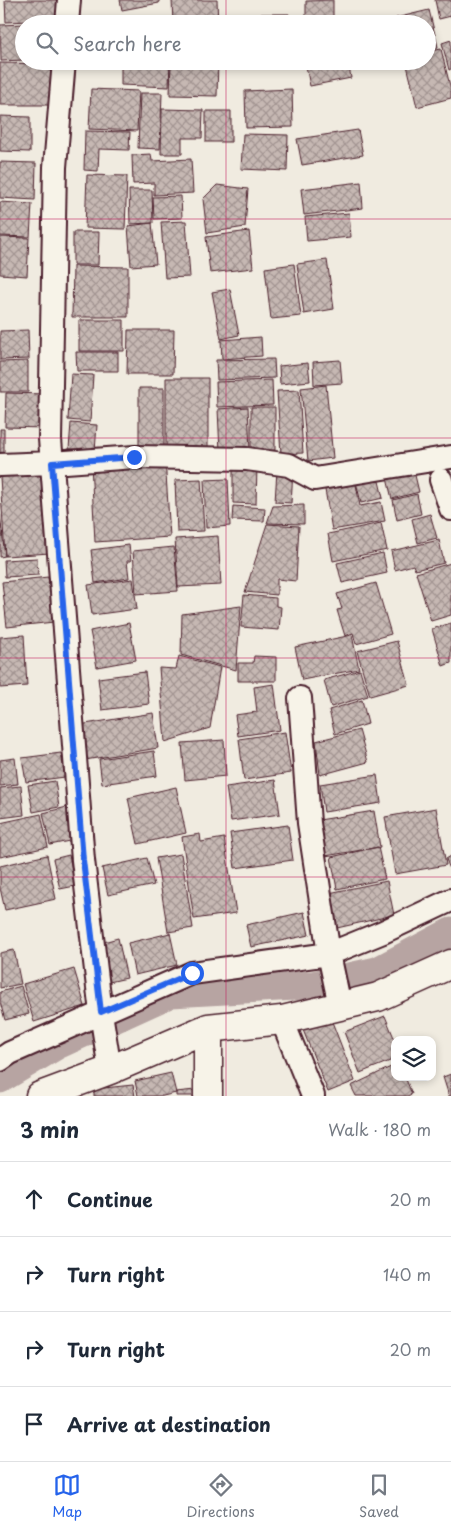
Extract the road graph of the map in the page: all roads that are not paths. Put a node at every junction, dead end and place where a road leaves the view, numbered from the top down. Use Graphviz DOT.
graph roads {
  1 [pos="69,0"];
  2 [pos="68,15"];
  3 [pos="63,70"];
  4 [pos="451,457"];
  5 [pos="52,463"];
  6 [pos="0,465"];
  7 [pos="441,480"];
  8 [pos="451,509"];
  9 [pos="300,698"];
  10 [pos="451,900"];
  11 [pos="329,954"];
  12 [pos="451,964"];
  13 [pos="340,1006"];
  14 [pos="101,1012"];
  15 [pos="282,1020"];
  16 [pos="208,1028"];
  17 [pos="0,1060"];
  18 [pos="110,1070"];
  19 [pos="40,1096"];
  20 [pos="208,1096"];
  21 [pos="312,1096"];
  1 -- 2 [label="street"];
  3 -- 5 [label="street"];
  4 -- 5 [label="street"];
  5 -- 6 [label="street"];
  5 -- 14 [label="street"];
  7 -- 8 [label="street"];
  9 -- 11 [label="street"];
  10 -- 11 [label="street"];
  11 -- 13 [label="street"];
  11 -- 14 [label="street"];
  12 -- 13 [label="street"];
  13 -- 15 [label="street"];
  14 -- 17 [label="street"];
  14 -- 18 [label="street"];
  15 -- 16 [label="street"];
  15 -- 21 [label="street"];
  16 -- 18 [label="street"];
  16 -- 20 [label="street"];
  18 -- 19 [label="street"];
}
